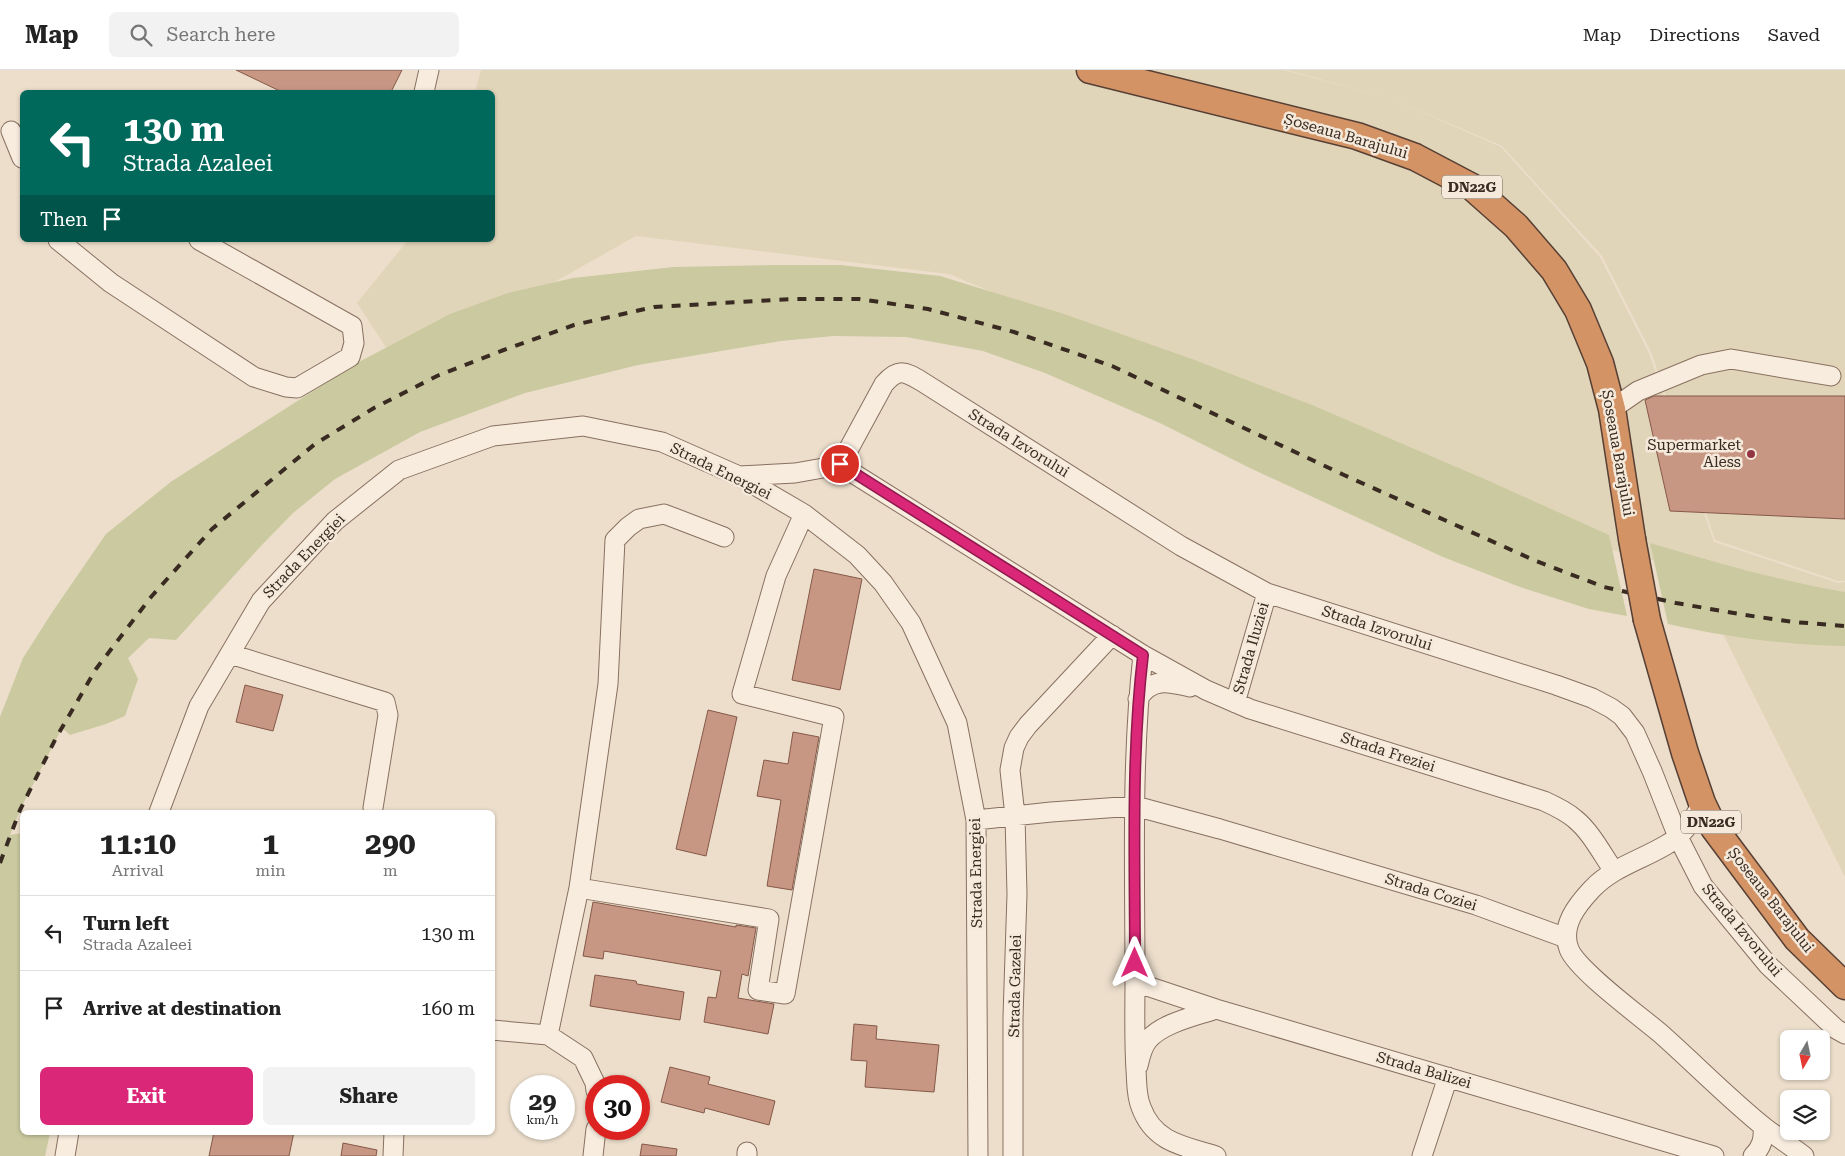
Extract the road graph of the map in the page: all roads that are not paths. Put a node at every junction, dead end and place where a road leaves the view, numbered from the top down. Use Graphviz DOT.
graph roads {
  1 [pos="430,70"];
  2 [pos="1090,70"];
  3 [pos="425,90"];
  4 [pos="11,130"];
  5 [pos="20,153"];
  6 [pos="60,242"];
  7 [pos="203,242"];
  8 [pos="1831,376"];
  9 [pos="1612,409"];
  10 [pos="840,464"];
  11 [pos="738,476"];
  12 [pos="804,514"];
  13 [pos="724,537"];
  14 [pos="1267,593"];
  15 [pos="1112,635"];
  16 [pos="230,654"];
  17 [pos="1143,655"];
  18 [pos="1206,690"];
  19 [pos="1138,699"];
  20 [pos="1235,703"];
  21 [pos="1702,802"];
  22 [pos="1135,806"];
  23 [pos="373,808"];
  24 [pos="160,810"];
  25 [pos="1015,816"];
  26 [pos="976,820"];
  27 [pos="1678,837"];
  28 [pos="1614,871"];
  29 [pos="579,888"];
  30 [pos="1566,938"];
  31 [pos="1135,982"];
  32 [pos="1845,986"];
  33 [pos="1216,1009"];
  34 [pos="495,1030"];
  35 [pos="1845,1034"];
  36 [pos="548,1035"];
  37 [pos="1136,1072"];
  38 [pos="591,1075"];
  39 [pos="1448,1077"];
  40 [pos="1763,1126"];
  41 [pos="68,1135"];
  42 [pos="394,1135"];
  43 [pos="595,1140"];
  44 [pos="1670,1150"];
  45 [pos="65,1156"];
  46 [pos="393,1156"];
  47 [pos="593,1156"];
  48 [pos="978,1156"];
  49 [pos="1012,1156"];
  50 [pos="1216,1156"];
  51 [pos="1422,1156"];
  52 [pos="1714,1156"];
  53 [pos="1753,1156"];
  54 [pos="1804,1156"];
  1 -- 3 [label="street"];
  2 -- 9 [label="highway, Șoseaua Barajului / DN22G"];
  4 -- 5 [label="street"];
  6 -- 7 [label="street"];
  8 -- 9 [label="street"];
  9 -- 21 [label="highway, Șoseaua Barajului / DN22G, bridge"];
  10 -- 11 [label="street"];
  10 -- 14 [label="street, Strada Izvorului"];
  10 -- 15 [label="street, Strada Freziei"];
  11 -- 12 [label="street, Strada Energiei"];
  11 -- 16 [label="street, Strada Energiei"];
  12 -- 26 [label="street, Strada Energiei"];
  12 -- 29 [label="street"];
  13 -- 29 [label="street"];
  14 -- 20 [label="street, Strada Iluziei"];
  14 -- 27 [label="street, Strada Izvorului"];
  15 -- 17 [label="street, Strada Freziei"];
  15 -- 25 [label="street, Strada Gazelei"];
  16 -- 23 [label="street"];
  16 -- 24 [label="street, Strada Energiei"];
  17 -- 18 [label="street, Strada Freziei"];
  17 -- 19 [label="street"];
  18 -- 19 [label="street"];
  18 -- 20 [label="street, Strada Freziei"];
  19 -- 22 [label="street"];
  20 -- 28 [label="street, Strada Freziei"];
  21 -- 27 [label="street"];
  21 -- 32 [label="highway, Șoseaua Barajului / DN22G"];
  22 -- 25 [label="street, Strada Coziei"];
  22 -- 30 [label="street, Strada Coziei"];
  22 -- 31 [label="street"];
  25 -- 26 [label="street, Strada Coziei"];
  25 -- 49 [label="street, Strada Gazelei"];
  26 -- 48 [label="street, Strada Energiei"];
  27 -- 28 [label="street"];
  27 -- 35 [label="street, Strada Izvorului"];
  28 -- 30 [label="street"];
  29 -- 36 [label="street"];
  30 -- 40 [label="street"];
  31 -- 33 [label="street, Strada Balizei"];
  31 -- 37 [label="street"];
  33 -- 37 [label="street"];
  33 -- 39 [label="street, Strada Balizei"];
  34 -- 36 [label="street"];
  36 -- 38 [label="street"];
  37 -- 50 [label="street"];
  39 -- 44 [label="street, Strada Balizei"];
  39 -- 51 [label="street"];
  40 -- 53 [label="street"];
  40 -- 54 [label="street"];
  41 -- 45 [label="street"];
  42 -- 46 [label="street"];
  43 -- 47 [label="street"];
  44 -- 52 [label="street, Strada Balizei"];
}
